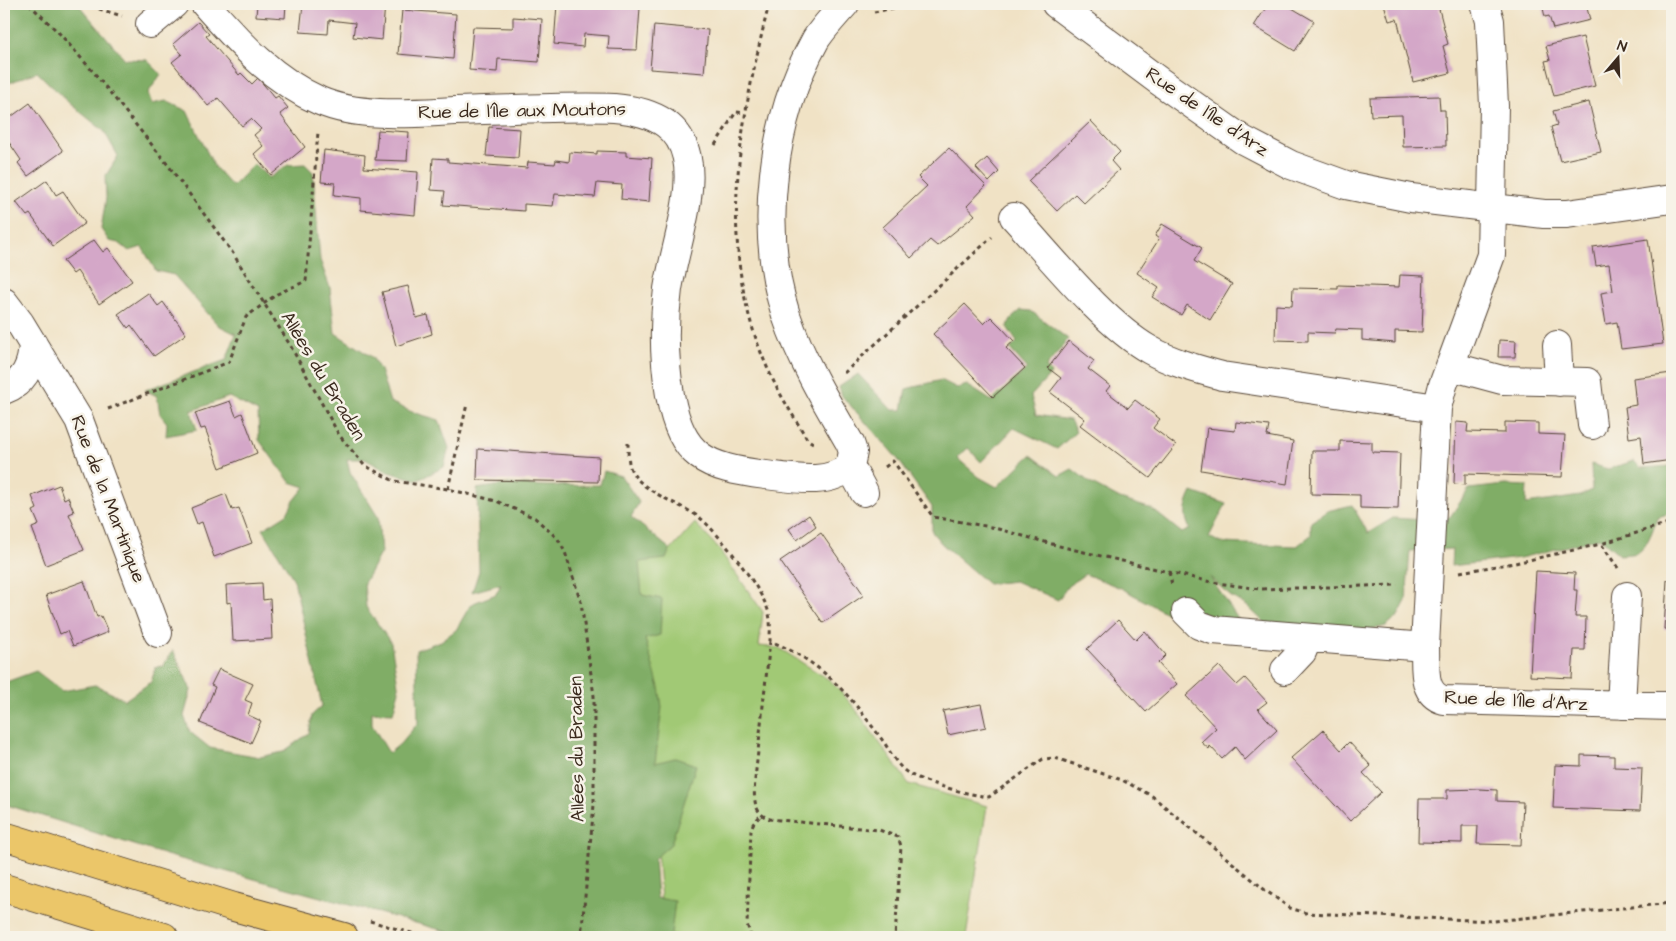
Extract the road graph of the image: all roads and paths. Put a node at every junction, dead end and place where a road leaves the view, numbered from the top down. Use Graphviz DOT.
graph roads {
  1 [pos="29,4"];
  2 [pos="174,4"];
  3 [pos="205,4"];
  4 [pos="821,4"];
  5 [pos="914,4"];
  6 [pos="1056,4"];
  7 [pos="1485,4"];
  8 [pos="854,8"];
  9 [pos="150,24"];
  10 [pos="817,38"];
  11 [pos="320,101"];
  12 [pos="744,113"];
  13 [pos="688,159"];
  14 [pos="1672,199"];
  15 [pos="1491,207"];
  16 [pos="1014,217"];
  17 [pos="4,302"];
  18 [pos="264,303"];
  19 [pos="33,344"];
  20 [pos="1557,345"];
  21 [pos="1450,366"];
  22 [pos="1559,382"];
  23 [pos="4,390"];
  24 [pos="822,394"];
  25 [pos="467,404"];
  26 [pos="1437,408"];
  27 [pos="79,420"];
  28 [pos="1592,425"];
  29 [pos="628,443"];
  30 [pos="858,481"];
  31 [pos="448,489"];
  32 [pos="1672,522"];
  33 [pos="1601,544"];
  34 [pos="1429,582"];
  35 [pos="1626,596"];
  36 [pos="1186,612"];
  37 [pos="158,633"];
  38 [pos="1308,638"];
  39 [pos="770,641"];
  40 [pos="1425,647"];
  41 [pos="1285,670"];
  42 [pos="1620,705"];
  43 [pos="1672,706"];
  44 [pos="760,816"];
  45 [pos="4,836"];
  46 [pos="4,888"];
  47 [pos="1672,903"];
  48 [pos="164,937"];
  49 [pos="344,937"];
  50 [pos="581,937"];
  51 [pos="751,937"];
  52 [pos="895,937"];
  1 -- 18 [label="path, Allées du Braden"];
  2 -- 9 [label="street"];
  3 -- 11 [label="street, Rue de l'Île aux Moutons"];
  4 -- 10 [label="street"];
  5 -- 8 [label="path"];
  6 -- 15 [label="street, Rue de l'Île d'Arz"];
  7 -- 15 [label="street"];
  8 -- 10 [label="street"];
  10 -- 24 [label="street"];
  11 -- 13 [label="street, Rue de l'Île aux Moutons"];
  11 -- 18 [label="path"];
  12 -- 13 [label="path"];
  13 -- 30 [label="street, Rue de l'Île aux Moutons"];
  14 -- 15 [label="street, Rue de l'Île d'Arz"];
  15 -- 21 [label="street, Rue de l'Île d'Arz"];
  16 -- 24 [label="path"];
  16 -- 26 [label="street"];
  17 -- 19 [label="street, Rue de la Martinique"];
  18 -- 27 [label="path"];
  18 -- 31 [label="path, Allées du Braden"];
  19 -- 23 [label="street"];
  19 -- 27 [label="street, Rue de la Martinique"];
  20 -- 22 [label="street"];
  21 -- 22 [label="street"];
  21 -- 26 [label="street, Rue de l'Île d'Arz"];
  22 -- 28 [label="street"];
  24 -- 30 [label="street"];
  25 -- 31 [label="path"];
  26 -- 34 [label="street, Rue de l'Île d'Arz"];
  27 -- 37 [label="street, Rue de la Martinique"];
  29 -- 39 [label="path"];
  30 -- 34 [label="path"];
  31 -- 50 [label="path, Allées du Braden"];
  32 -- 33 [label="path"];
  33 -- 34 [label="path"];
  33 -- 35 [label="path"];
  34 -- 40 [label="street, Rue de l'Île d'Arz"];
  35 -- 42 [label="street"];
  36 -- 38 [label="street"];
  38 -- 40 [label="street"];
  38 -- 41 [label="street"];
  39 -- 44 [label="path"];
  39 -- 47 [label="path"];
  40 -- 42 [label="street, Rue de l'Île d'Arz"];
  42 -- 43 [label="street, Rue de l'Île d'Arz"];
  44 -- 51 [label="path"];
  44 -- 52 [label="path"];
  45 -- 49 [label="main road"];
  46 -- 48 [label="main road"];
}
